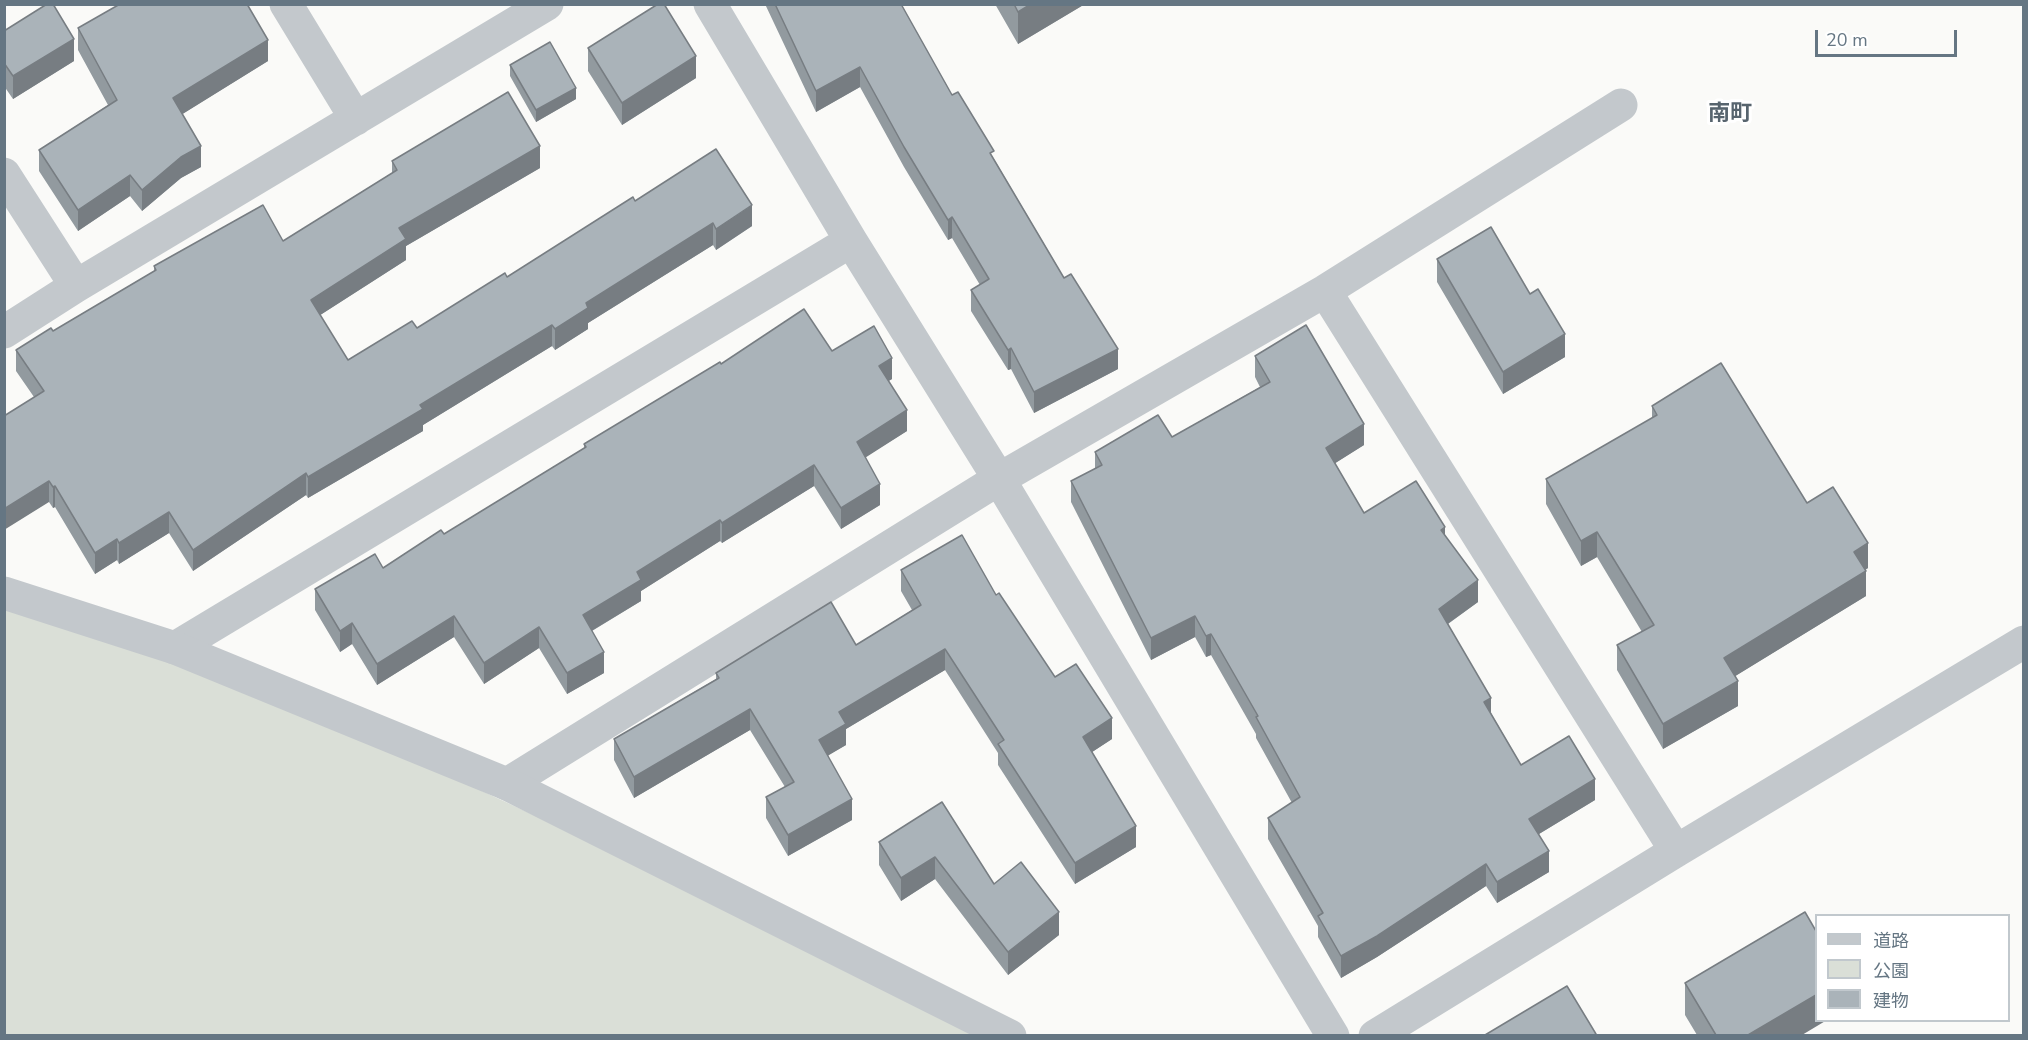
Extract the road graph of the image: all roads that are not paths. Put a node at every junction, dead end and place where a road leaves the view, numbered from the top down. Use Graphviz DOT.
graph roads {
  1 [pos="286,4"];
  2 [pos="547,4"];
  3 [pos="710,4"];
  4 [pos="1621,105"];
  5 [pos="356,119"];
  6 [pos="4,174"];
  7 [pos="851,241"];
  8 [pos="76,286"];
  9 [pos="1326,291"];
  10 [pos="4,332"];
  11 [pos="999,479"];
  12 [pos="4,593"];
  13 [pos="2024,642"];
  14 [pos="175,648"];
  15 [pos="507,784"];
  16 [pos="1676,851"];
  17 [pos="1010,1035"];
  18 [pos="1333,1035"];
  19 [pos="1374,1035"];
  1 -- 5 [label="street"];
  2 -- 5 [label="street"];
  3 -- 7 [label="street"];
  4 -- 9 [label="street"];
  5 -- 8 [label="street"];
  6 -- 8 [label="street"];
  7 -- 11 [label="street"];
  7 -- 14 [label="street"];
  8 -- 10 [label="street"];
  9 -- 11 [label="street"];
  9 -- 16 [label="street"];
  11 -- 15 [label="street"];
  11 -- 18 [label="street"];
  12 -- 14 [label="street"];
  13 -- 16 [label="street"];
  14 -- 15 [label="street"];
  15 -- 17 [label="street"];
  16 -- 19 [label="street"];
}
